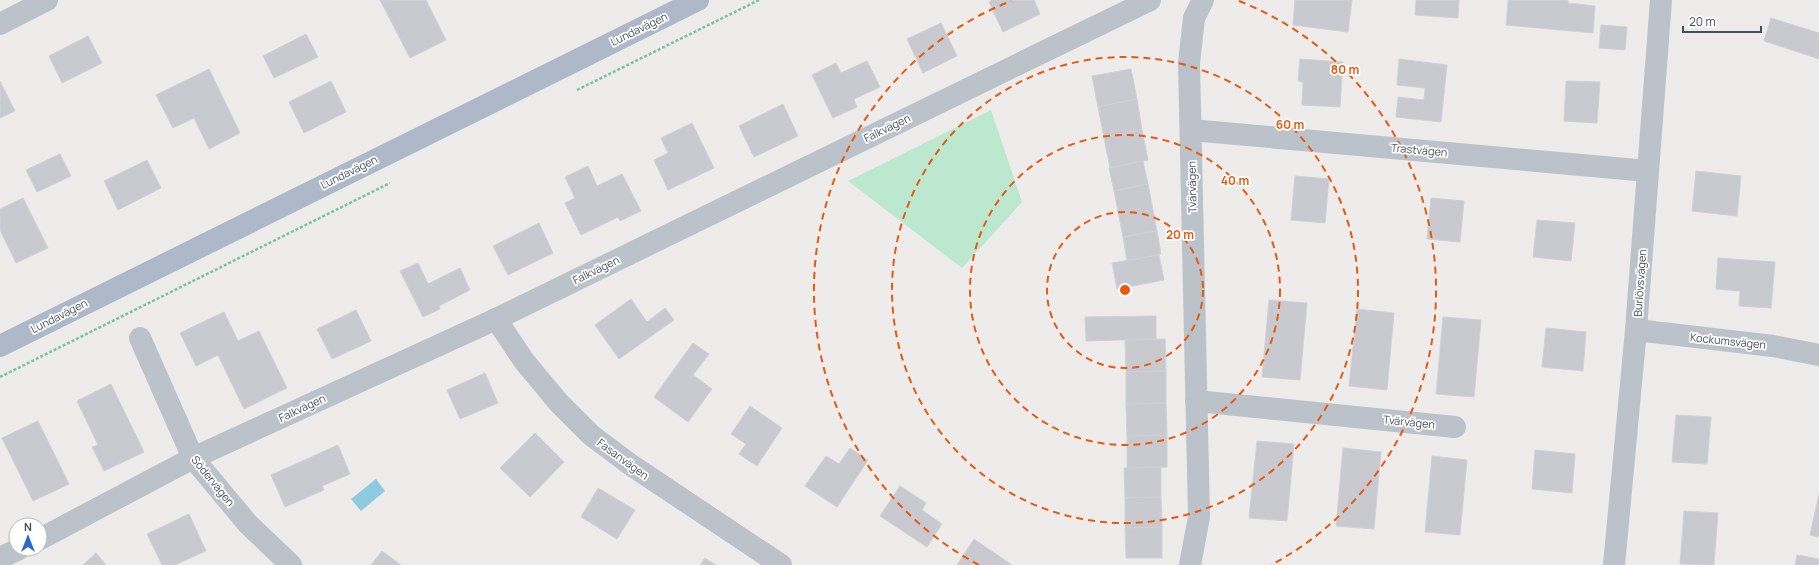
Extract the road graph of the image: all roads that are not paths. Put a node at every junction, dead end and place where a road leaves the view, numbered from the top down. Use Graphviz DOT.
graph roads {
  1 [pos="47,0"];
  2 [pos="698,0"];
  3 [pos="1150,0"];
  4 [pos="1203,0"];
  5 [pos="1661,0"];
  6 [pos="10,13"];
  7 [pos="1191,130"];
  8 [pos="1648,171"];
  9 [pos="496,319"];
  10 [pos="1636,330"];
  11 [pos="140,338"];
  12 [pos="0,346"];
  13 [pos="1819,355"];
  14 [pos="1196,401"];
  15 [pos="1455,427"];
  16 [pos="193,458"];
  17 [pos="48,535"];
  18 [pos="291,565"];
  19 [pos="781,565"];
  20 [pos="1190,565"];
  21 [pos="1614,565"];
  1 -- 6 [label="street"];
  2 -- 12 [label="main road, Lundavägen"];
  3 -- 9 [label="street, Falkvägen"];
  4 -- 7 [label="street, Tvärvägen"];
  5 -- 8 [label="street, Burlövsvägen"];
  7 -- 8 [label="street, Trastvägen"];
  7 -- 14 [label="street, Tvärvägen"];
  8 -- 10 [label="street, Burlövsvägen"];
  9 -- 16 [label="street, Falkvägen"];
  9 -- 19 [label="street, Fasanvägen"];
  10 -- 13 [label="street, Kockumsvägen"];
  10 -- 21 [label="street, Burlövsvägen"];
  11 -- 16 [label="street, Södervägen"];
  14 -- 15 [label="street, Tvärvägen"];
  14 -- 20 [label="street, Tvärvägen"];
  16 -- 17 [label="street, Falkvägen"];
  16 -- 18 [label="street, Södervägen"];
}
